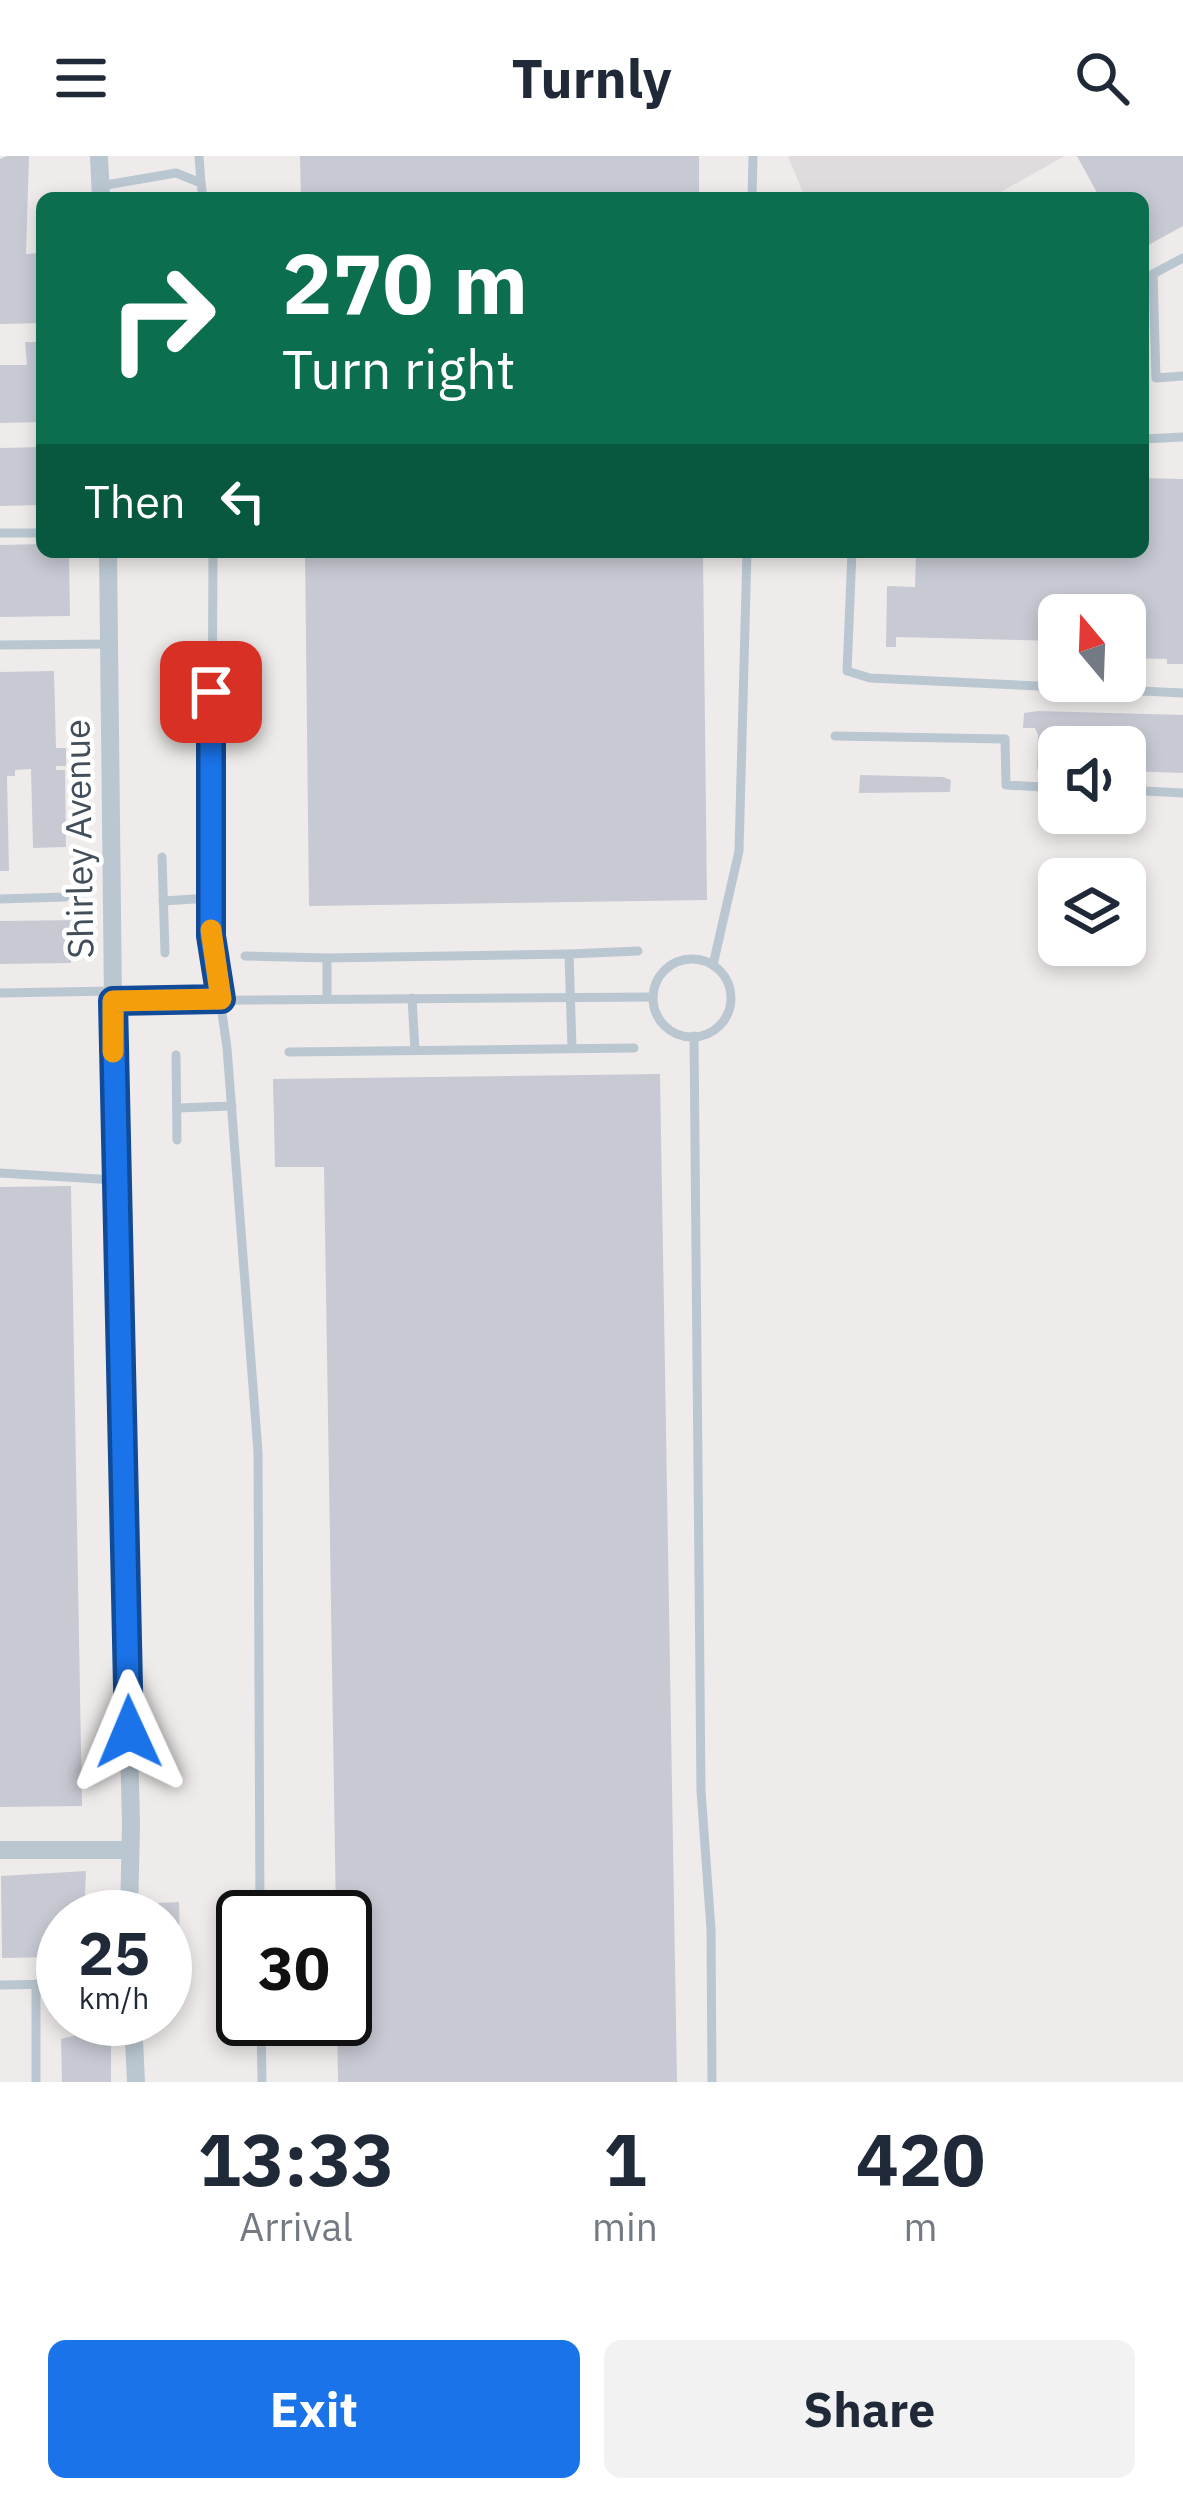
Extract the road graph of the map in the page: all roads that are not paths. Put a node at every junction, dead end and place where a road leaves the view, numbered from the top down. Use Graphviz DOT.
graph roads {
  1 [pos="99,156"];
  2 [pos="199,156"];
  3 [pos="753,156"];
  4 [pos="201,183"];
  5 [pos="100,192"];
  6 [pos="202,192"];
  7 [pos="752,192"];
  8 [pos="1183,258"];
  9 [pos="1183,376"];
  10 [pos="1183,436"];
  11 [pos="1149,439"];
  12 [pos="0,533"];
  13 [pos="36,533"];
  14 [pos="108,558"];
  15 [pos="213,558"];
  16 [pos="747,558"];
  17 [pos="852,558"];
  18 [pos="109,644"];
  19 [pos="0,645"];
  20 [pos="1183,693"];
  21 [pos="835,736"];
  22 [pos="1038,787"];
  23 [pos="1146,791"];
  24 [pos="1183,793"];
  25 [pos="162,857"];
  26 [pos="65,898"];
  27 [pos="210,898"];
  28 [pos="0,899"];
  29 [pos="163,902"];
  30 [pos="638,951"];
  31 [pos="165,952"];
  32 [pos="569,954"];
  33 [pos="245,956"];
  34 [pos="326,958"];
  35 [pos="713,965"];
  36 [pos="0,993"];
  37 [pos="113,996"];
  38 [pos="653,997"];
  39 [pos="412,998"];
  40 [pos="570,998"];
  41 [pos="221,999"];
  42 [pos="327,999"];
  43 [pos="694,1036"];
  44 [pos="572,1048"];
  45 [pos="634,1048"];
  46 [pos="415,1050"];
  47 [pos="289,1052"];
  48 [pos="176,1055"];
  49 [pos="232,1106"];
  50 [pos="177,1108"];
  51 [pos="177,1140"];
  52 [pos="0,1173"];
  53 [pos="115,1180"];
  54 [pos="0,1850"];
  55 [pos="128,1850"];
  56 [pos="129,1890"];
  57 [pos="260,1890"];
  58 [pos="0,1984"];
  59 [pos="36,1984"];
  60 [pos="36,2046"];
  61 [pos="134,2046"];
  62 [pos="261,2046"];
  63 [pos="36,2082"];
  64 [pos="136,2082"];
  65 [pos="262,2082"];
  66 [pos="712,2082"];
  1 -- 5 [label="street"];
  2 -- 4 [label="lane"];
  3 -- 7 [label="lane"];
  4 -- 5 [label="lane"];
  4 -- 6 [label="lane"];
  8 -- 9 [label="lane"];
  10 -- 11 [label="lane"];
  12 -- 13 [label="lane"];
  14 -- 18 [label="street, Shirley Avenue"];
  15 -- 27 [label="lane"];
  16 -- 35 [label="lane"];
  17 -- 20 [label="lane"];
  18 -- 19 [label="lane"];
  18 -- 37 [label="street, Shirley Avenue"];
  21 -- 22 [label="lane"];
  23 -- 24 [label="lane"];
  25 -- 29 [label="lane"];
  26 -- 28 [label="lane"];
  27 -- 29 [label="lane"];
  27 -- 41 [label="lane"];
  29 -- 31 [label="lane"];
  30 -- 32 [label="lane"];
  32 -- 34 [label="lane"];
  32 -- 40 [label="lane"];
  33 -- 34 [label="lane"];
  34 -- 42 [label="lane"];
  35 -- 38 [label="lane"];
  35 -- 43 [label="lane"];
  36 -- 37 [label="lane"];
  37 -- 41 [label="lane"];
  37 -- 53 [label="street, Shirley Avenue"];
  38 -- 40 [label="lane"];
  38 -- 43 [label="lane"];
  39 -- 40 [label="lane"];
  39 -- 42 [label="lane"];
  39 -- 46 [label="lane"];
  40 -- 44 [label="lane"];
  41 -- 42 [label="lane"];
  41 -- 49 [label="lane"];
  43 -- 66 [label="lane"];
  44 -- 45 [label="lane"];
  44 -- 46 [label="lane"];
  46 -- 47 [label="lane"];
  48 -- 50 [label="lane"];
  49 -- 50 [label="lane"];
  49 -- 57 [label="lane"];
  50 -- 51 [label="lane"];
  52 -- 53 [label="lane"];
  53 -- 55 [label="street, Shirley Avenue"];
  54 -- 55 [label="street"];
  55 -- 56 [label="street, Shirley Avenue"];
  58 -- 59 [label="lane"];
  60 -- 63 [label="lane"];
  61 -- 64 [label="street"];
  62 -- 65 [label="lane"];
}
